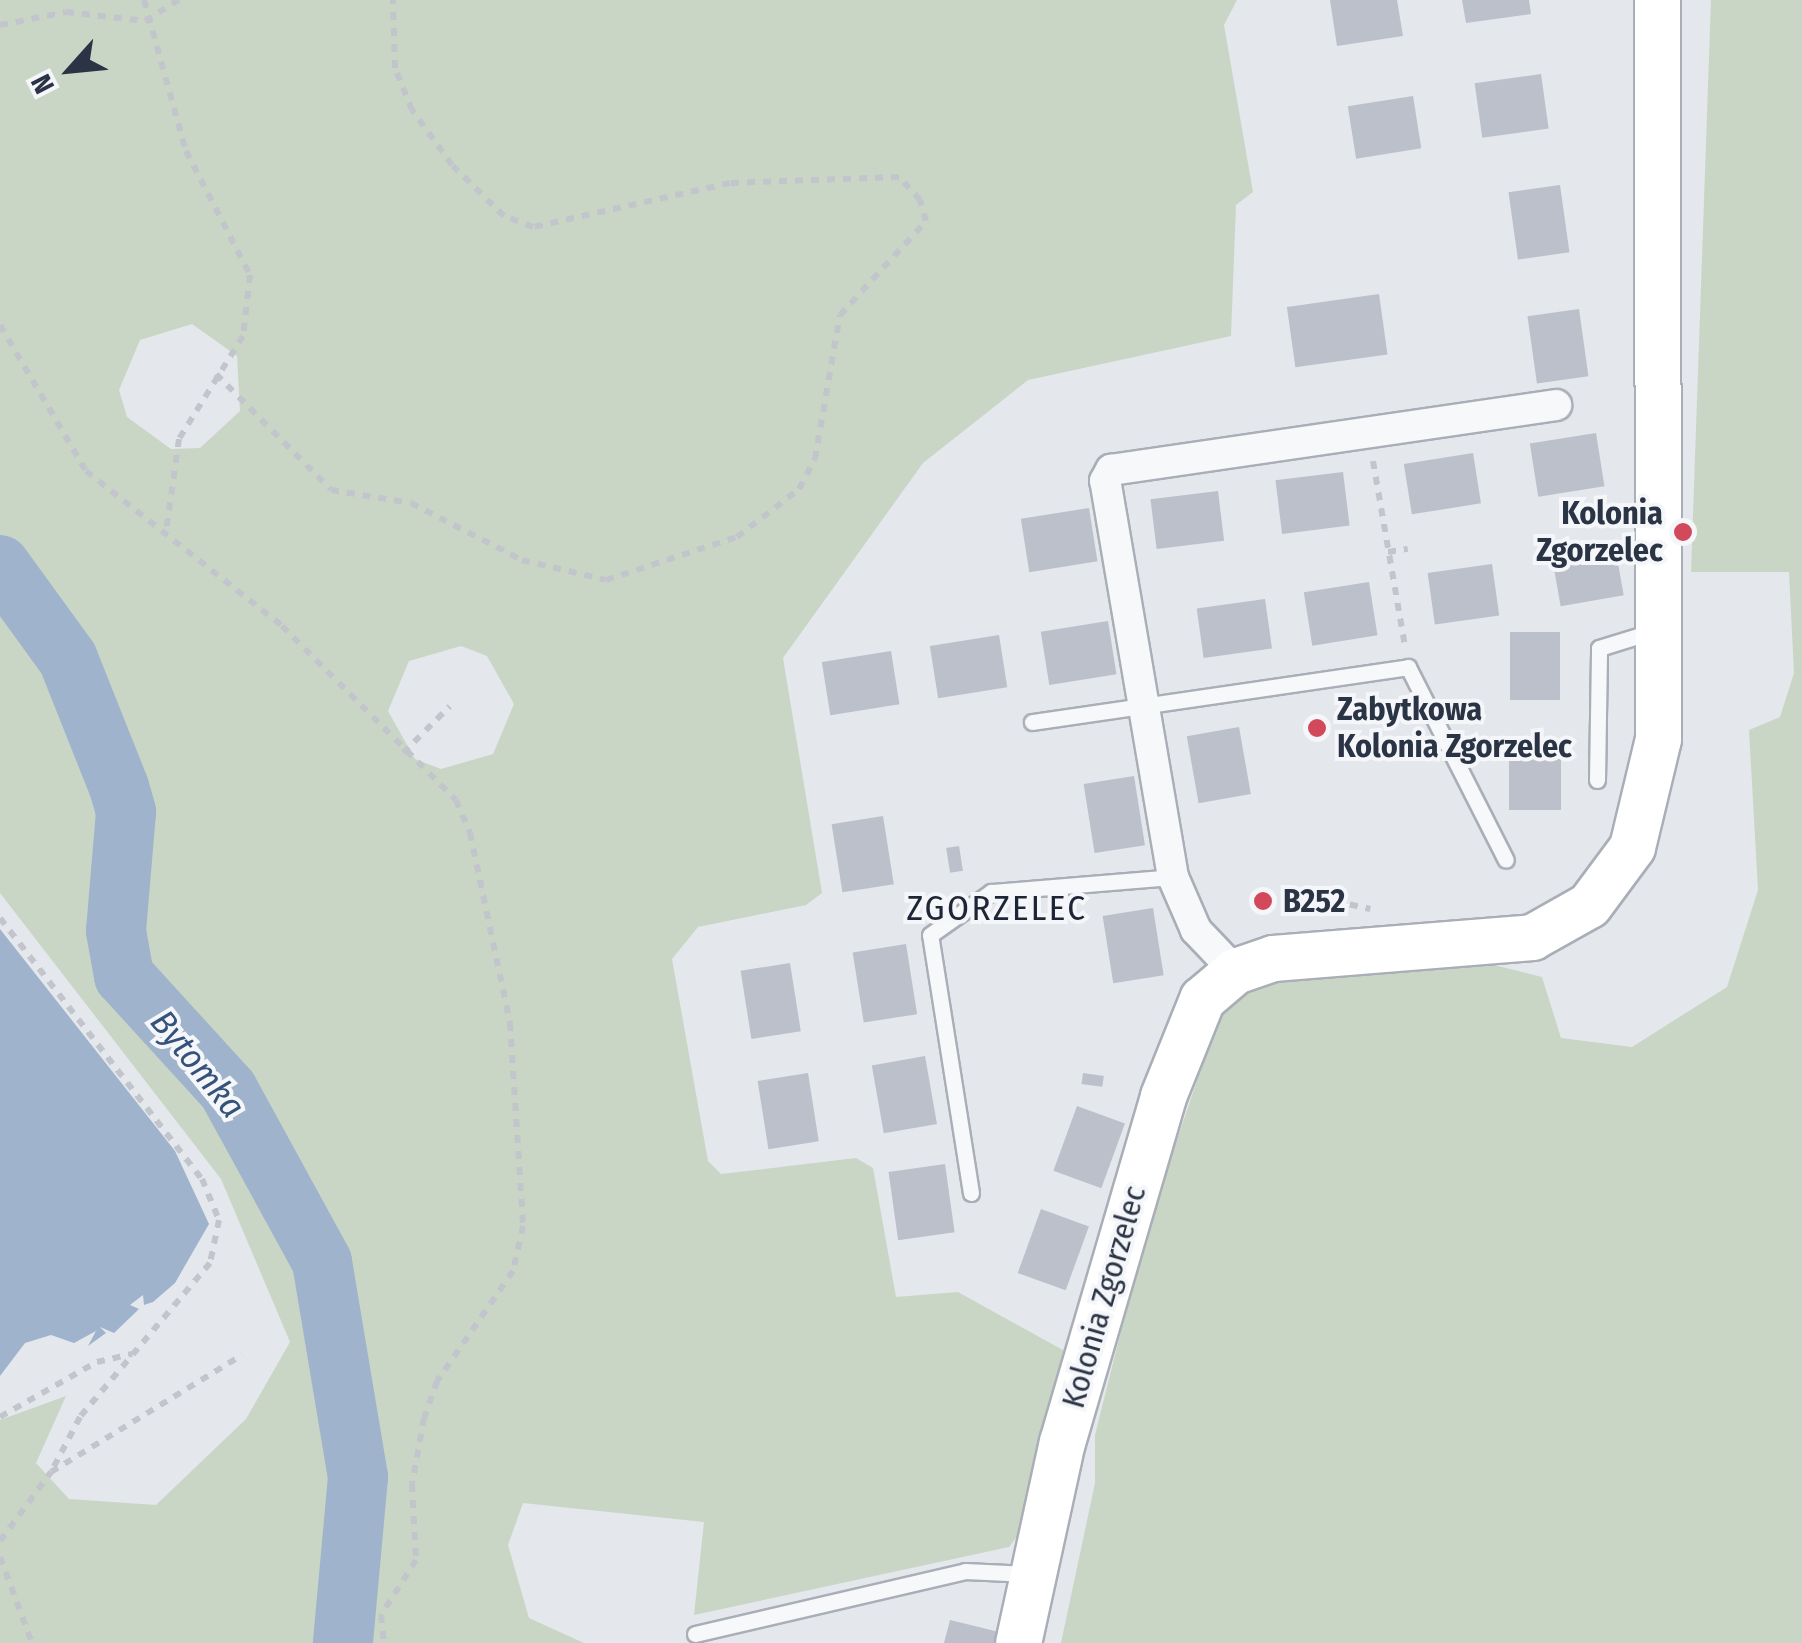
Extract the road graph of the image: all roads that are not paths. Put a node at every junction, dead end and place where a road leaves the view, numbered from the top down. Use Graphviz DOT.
graph roads {
  1 [pos="1657,0"];
  2 [pos="1556,406"];
  3 [pos="1658,630"];
  4 [pos="1144,704"];
  5 [pos="1032,722"];
  6 [pos="1596,780"];
  7 [pos="1506,860"];
  8 [pos="1172,877"];
  9 [pos="1236,971"];
  10 [pos="970,1192"];
  11 [pos="1033,1575"];
  12 [pos="694,1634"];
  13 [pos="1018,1643"];
  1 -- 3 [label="street, Kolonia Zgorzelec"];
  2 -- 4 [label="street"];
  3 -- 6 [label="lane"];
  3 -- 9 [label="street, Kolonia Zgorzelec"];
  4 -- 5 [label="lane"];
  4 -- 7 [label="lane"];
  4 -- 8 [label="street"];
  8 -- 9 [label="street"];
  8 -- 10 [label="lane"];
  9 -- 11 [label="street, Kolonia Zgorzelec"];
  11 -- 12 [label="lane"];
  11 -- 13 [label="street, Kolonia Zgorzelec"];
}
